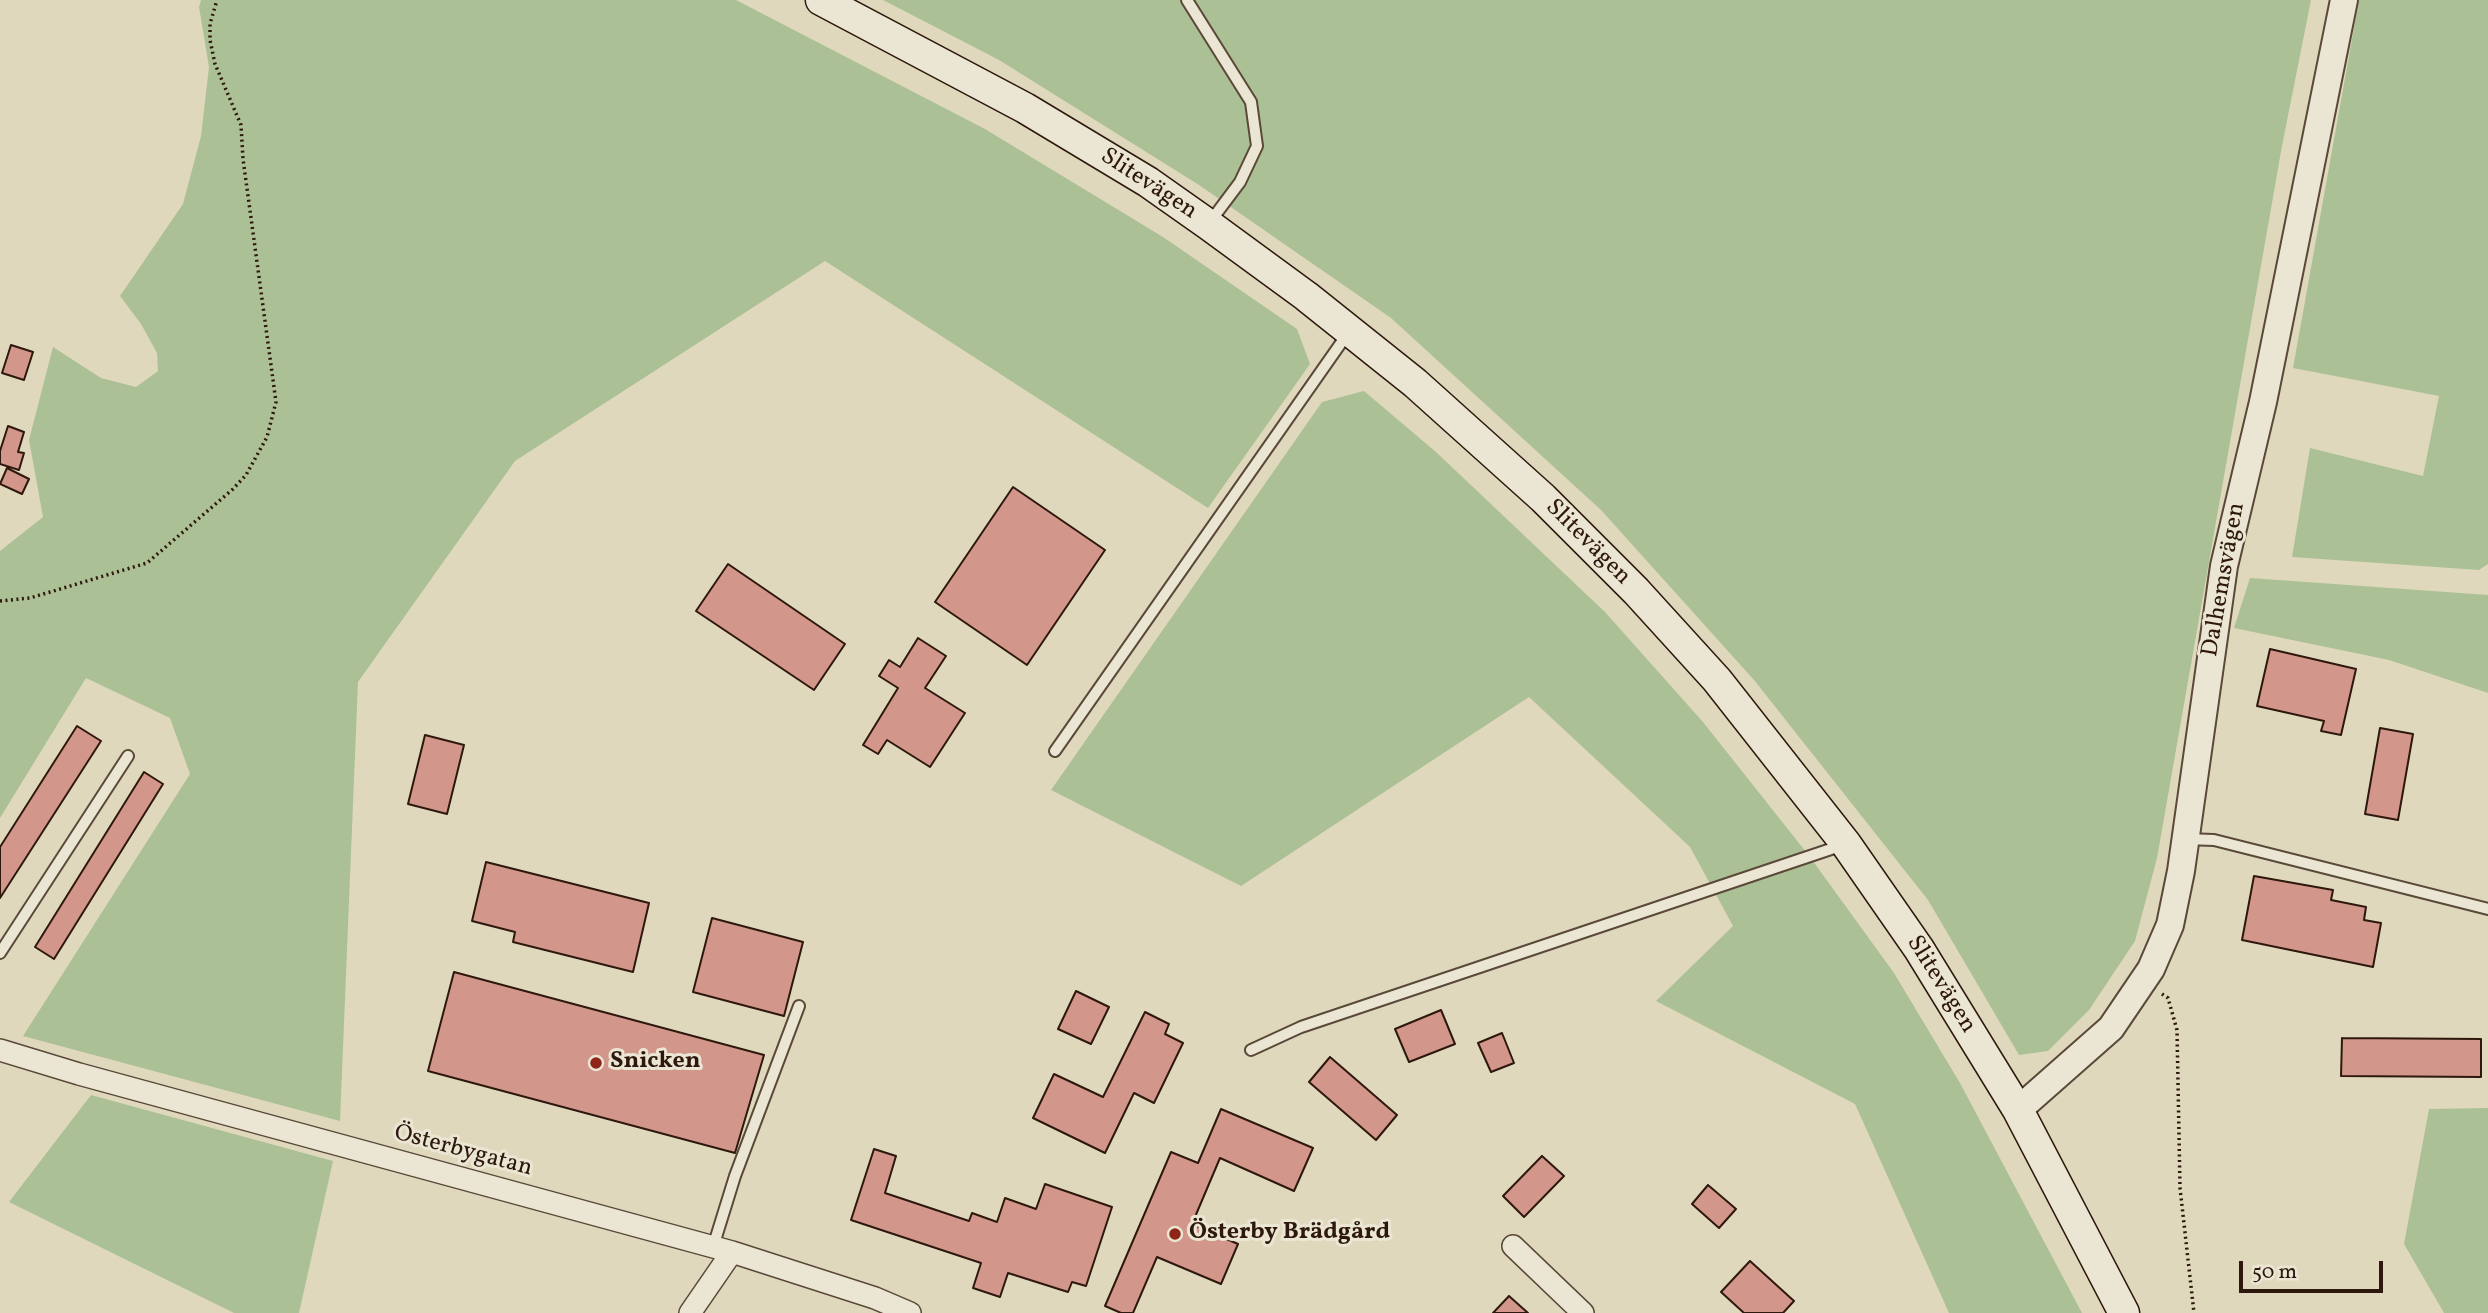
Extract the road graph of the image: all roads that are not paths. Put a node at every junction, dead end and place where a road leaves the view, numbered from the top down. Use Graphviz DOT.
graph roads {
  1 [pos="821,0"];
  2 [pos="1186,0"];
  3 [pos="2344,0"];
  4 [pos="1209,225"];
  5 [pos="1350,331"];
  6 [pos="1055,751"];
  7 [pos="128,756"];
  8 [pos="2185,839"];
  9 [pos="1846,844"];
  10 [pos="2488,909"];
  11 [pos="0,953"];
  12 [pos="799,1006"];
  13 [pos="0,1049"];
  14 [pos="1251,1050"];
  15 [pos="2018,1110"];
  16 [pos="1513,1246"];
  17 [pos="723,1249"];
  18 [pos="690,1313"];
  19 [pos="909,1313"];
  20 [pos="1583,1313"];
  21 [pos="2124,1313"];
  1 -- 4 [label="main road, Slitevägen"];
  2 -- 4 [label="lane"];
  3 -- 8 [label="street, Dalhemsvägen"];
  4 -- 5 [label="main road, Slitevägen"];
  5 -- 6 [label="lane"];
  5 -- 9 [label="main road, Slitevägen"];
  7 -- 11 [label="lane"];
  8 -- 10 [label="lane"];
  8 -- 15 [label="street, Dalhemsvägen"];
  9 -- 14 [label="lane"];
  9 -- 15 [label="main road, Slitevägen"];
  12 -- 17 [label="lane"];
  13 -- 17 [label="street, Österbygatan"];
  15 -- 21 [label="main road, Slitevägen"];
  16 -- 20 [label="street"];
  17 -- 18 [label="street"];
  17 -- 19 [label="street, Österbygatan"];
}
